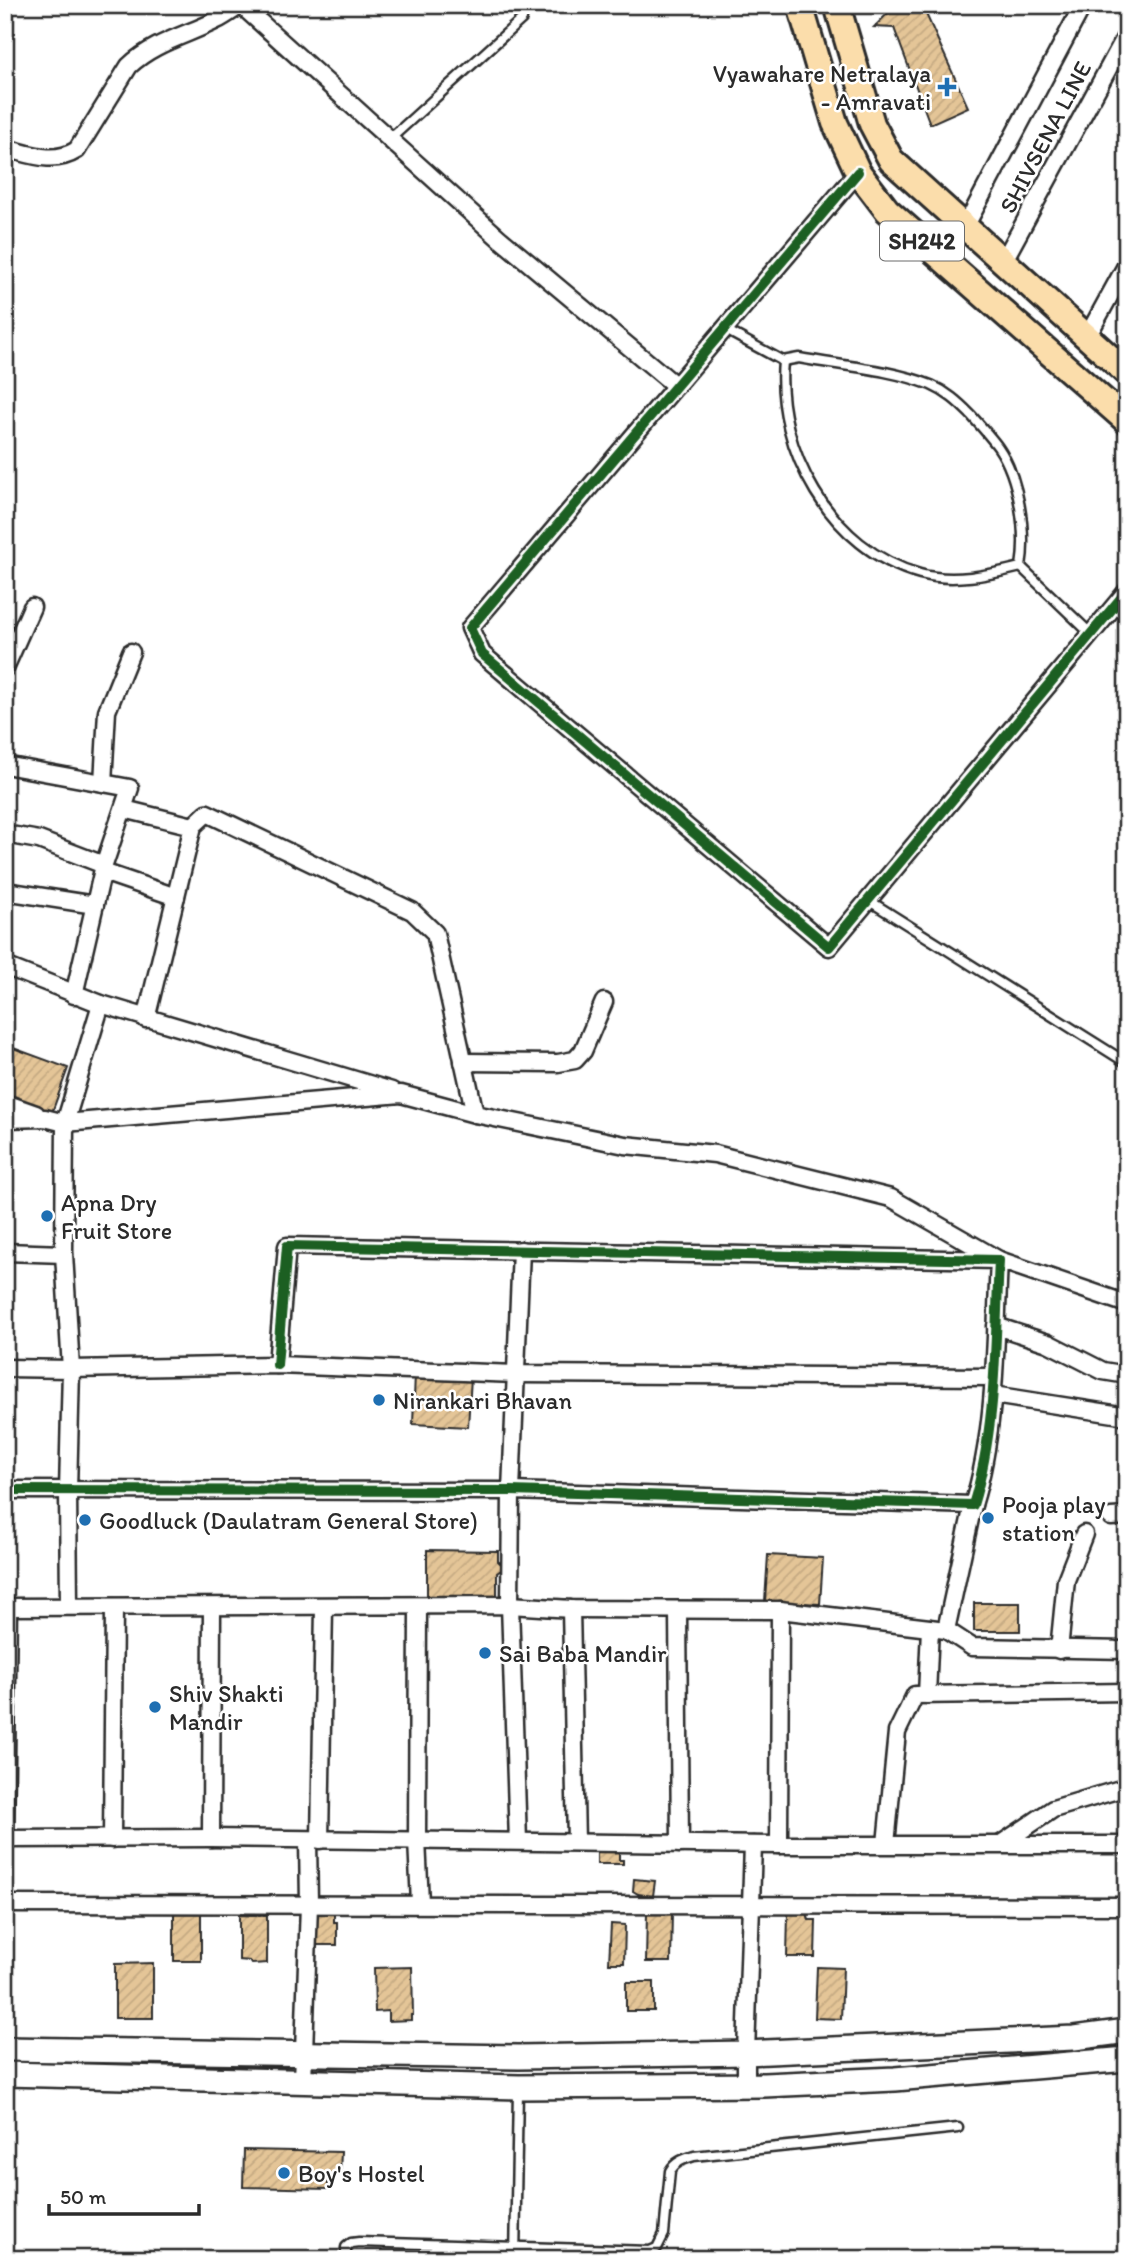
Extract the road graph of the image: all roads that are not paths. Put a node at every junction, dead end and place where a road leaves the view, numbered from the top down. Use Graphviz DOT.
graph roads {
  1 [pos="241,5"];
  2 [pos="800,5"];
  3 [pos="837,5"];
  4 [pos="1083,5"];
  5 [pos="522,19"];
  6 [pos="1127,34"];
  7 [pos="389,139"];
  8 [pos="5,148"];
  9 [pos="858,172"];
  10 [pos="965,227"];
  11 [pos="1003,262"];
  12 [pos="1127,264"];
  13 [pos="724,329"];
  14 [pos="1087,337"];
  15 [pos="783,361"];
  16 [pos="1127,373"];
  17 [pos="676,386"];
  18 [pos="1127,421"];
  19 [pos="1021,567"];
  20 [pos="1127,591"];
  21 [pos="32,607"];
  22 [pos="1091,634"];
  23 [pos="131,652"];
  24 [pos="5,668"];
  25 [pos="5,765"];
  26 [pos="103,783"];
  27 [pos="124,809"];
  28 [pos="193,826"];
  29 [pos="5,834"];
  30 [pos="103,869"];
  31 [pos="5,891"];
  32 [pos="176,897"];
  33 [pos="868,900"];
  34 [pos="95,905"];
  35 [pos="5,966"];
  36 [pos="74,995"];
  37 [pos="604,1002"];
  38 [pos="101,1004"];
  39 [pos="146,1019"];
  40 [pos="463,1062"];
  41 [pos="1127,1063"];
  42 [pos="401,1094"];
  43 [pos="5,1103"];
  44 [pos="475,1114"];
  45 [pos="45,1118"];
  46 [pos="5,1119"];
  47 [pos="65,1122"];
  48 [pos="520,1250"];
  49 [pos="5,1252"];
  50 [pos="64,1254"];
  51 [pos="999,1260"];
  52 [pos="1127,1304"];
  53 [pos="996,1325"];
  54 [pos="277,1365"];
  55 [pos="5,1368"];
  56 [pos="71,1369"];
  57 [pos="516,1374"];
  58 [pos="1127,1375"];
  59 [pos="993,1377"];
  60 [pos="993,1395"];
  61 [pos="1127,1416"];
  62 [pos="5,1490"];
  63 [pos="68,1491"];
  64 [pos="510,1491"];
  65 [pos="973,1505"];
  66 [pos="1084,1534"];
  67 [pos="510,1605"];
  68 [pos="69,1606"];
  69 [pos="7,1607"];
  70 [pos="114,1607"];
  71 [pos="212,1607"];
  72 [pos="324,1607"];
  73 [pos="418,1607"];
  74 [pos="570,1609"];
  75 [pos="780,1610"];
  76 [pos="678,1611"];
  77 [pos="938,1629"];
  78 [pos="1059,1650"];
  79 [pos="1127,1650"];
  80 [pos="1127,1692"];
  81 [pos="927,1695"];
  82 [pos="1127,1787"];
  83 [pos="211,1838"];
  84 [pos="5,1839"];
  85 [pos="112,1839"];
  86 [pos="314,1840"];
  87 [pos="417,1840"];
  88 [pos="518,1841"];
  89 [pos="576,1841"];
  90 [pos="680,1844"];
  91 [pos="753,1844"];
  92 [pos="886,1844"];
  93 [pos="1001,1844"];
  94 [pos="1127,1844"];
  95 [pos="779,1845"];
  96 [pos="5,1903"];
  97 [pos="420,1903"];
  98 [pos="309,1904"];
  99 [pos="752,1906"];
  100 [pos="1127,1906"];
  101 [pos="1127,2031"];
  102 [pos="5,2049"];
  103 [pos="304,2052"];
  104 [pos="746,2053"];
  105 [pos="1127,2059"];
  106 [pos="5,2074"];
  107 [pos="303,2082"];
  108 [pos="746,2085"];
  109 [pos="519,2087"];
  110 [pos="958,2128"];
  111 [pos="515,2247"];
  112 [pos="346,2259"];
  113 [pos="514,2259"];
  1 -- 7 [label="street"];
  1 -- 8 [label="street"];
  2 -- 9 [label="main road, SH242"];
  3 -- 10 [label="main road, SH242"];
  4 -- 10 [label="street"];
  5 -- 7 [label="lane"];
  6 -- 11 [label="street, SHIVSENA LINE"];
  7 -- 17 [label="street"];
  9 -- 13 [label="street"];
  9 -- 18 [label="main road, SH242"];
  10 -- 11 [label="main road, SH242"];
  11 -- 14 [label="main road, SH242"];
  12 -- 14 [label="street"];
  13 -- 15 [label="lane"];
  13 -- 17 [label="street"];
  14 -- 16 [label="main road, SH242"];
  15 -- 19 [label="lane"];
  15 -- 19 [label="lane"];
  17 -- 33 [label="street"];
  19 -- 22 [label="lane"];
  20 -- 22 [label="street"];
  21 -- 24 [label="street"];
  22 -- 33 [label="street"];
  23 -- 26 [label="street"];
  25 -- 26 [label="street"];
  26 -- 27 [label="street"];
  27 -- 28 [label="street"];
  27 -- 30 [label="street"];
  28 -- 32 [label="street"];
  28 -- 40 [label="street"];
  29 -- 30 [label="street"];
  30 -- 32 [label="street"];
  30 -- 34 [label="street"];
  31 -- 34 [label="street"];
  32 -- 39 [label="street"];
  33 -- 41 [label="lane"];
  34 -- 36 [label="street"];
  35 -- 36 [label="street"];
  36 -- 38 [label="street"];
  37 -- 40 [label="street"];
  38 -- 39 [label="street"];
  38 -- 47 [label="street"];
  39 -- 42 [label="street"];
  40 -- 44 [label="street"];
  42 -- 44 [label="street"];
  42 -- 47 [label="street"];
  43 -- 45 [label="street"];
  44 -- 51 [label="street"];
  45 -- 46 [label="street"];
  45 -- 47 [label="street"];
  47 -- 50 [label="street"];
  48 -- 51 [label="street"];
  48 -- 54 [label="street"];
  48 -- 57 [label="street"];
  49 -- 50 [label="street"];
  50 -- 56 [label="street"];
  51 -- 52 [label="street"];
  51 -- 53 [label="street"];
  53 -- 58 [label="street"];
  53 -- 59 [label="street"];
  54 -- 56 [label="street"];
  54 -- 57 [label="street"];
  55 -- 56 [label="street"];
  56 -- 63 [label="street"];
  57 -- 59 [label="street"];
  57 -- 64 [label="street"];
  59 -- 60 [label="street"];
  60 -- 61 [label="street"];
  60 -- 65 [label="street"];
  62 -- 63 [label="street"];
  63 -- 64 [label="street"];
  63 -- 68 [label="street"];
  64 -- 65 [label="street"];
  64 -- 67 [label="street"];
  65 -- 77 [label="street"];
  66 -- 78 [label="street"];
  67 -- 73 [label="street"];
  67 -- 74 [label="street"];
  67 -- 88 [label="street"];
  68 -- 69 [label="street"];
  68 -- 70 [label="street"];
  69 -- 84 [label="street"];
  70 -- 71 [label="street"];
  70 -- 85 [label="street"];
  71 -- 72 [label="street"];
  71 -- 83 [label="street"];
  72 -- 73 [label="street"];
  72 -- 86 [label="street"];
  73 -- 87 [label="street"];
  74 -- 76 [label="street"];
  74 -- 89 [label="street"];
  75 -- 76 [label="street"];
  75 -- 77 [label="street"];
  75 -- 95 [label="street"];
  76 -- 90 [label="street"];
  77 -- 78 [label="street"];
  77 -- 81 [label="street"];
  78 -- 79 [label="street"];
  80 -- 81 [label="street"];
  81 -- 92 [label="street"];
  82 -- 93 [label="street"];
  83 -- 85 [label="street"];
  83 -- 86 [label="street"];
  84 -- 85 [label="street"];
  86 -- 87 [label="street"];
  86 -- 98 [label="street"];
  87 -- 88 [label="street"];
  87 -- 97 [label="street"];
  88 -- 89 [label="street"];
  89 -- 90 [label="street"];
  90 -- 91 [label="street"];
  91 -- 95 [label="street"];
  91 -- 99 [label="street"];
  92 -- 93 [label="street"];
  92 -- 95 [label="street"];
  93 -- 94 [label="street"];
  96 -- 98 [label="street"];
  97 -- 98 [label="street"];
  97 -- 99 [label="street"];
  98 -- 103 [label="street"];
  99 -- 100 [label="street"];
  99 -- 104 [label="street"];
  101 -- 104 [label="street"];
  102 -- 103 [label="street"];
  103 -- 104 [label="street"];
  103 -- 107 [label="street"];
  104 -- 108 [label="street"];
  105 -- 108 [label="street"];
  106 -- 107 [label="street"];
  107 -- 109 [label="street"];
  108 -- 109 [label="street"];
  109 -- 111 [label="lane"];
  110 -- 111 [label="lane"];
  111 -- 112 [label="lane"];
  111 -- 113 [label="lane"];
}
